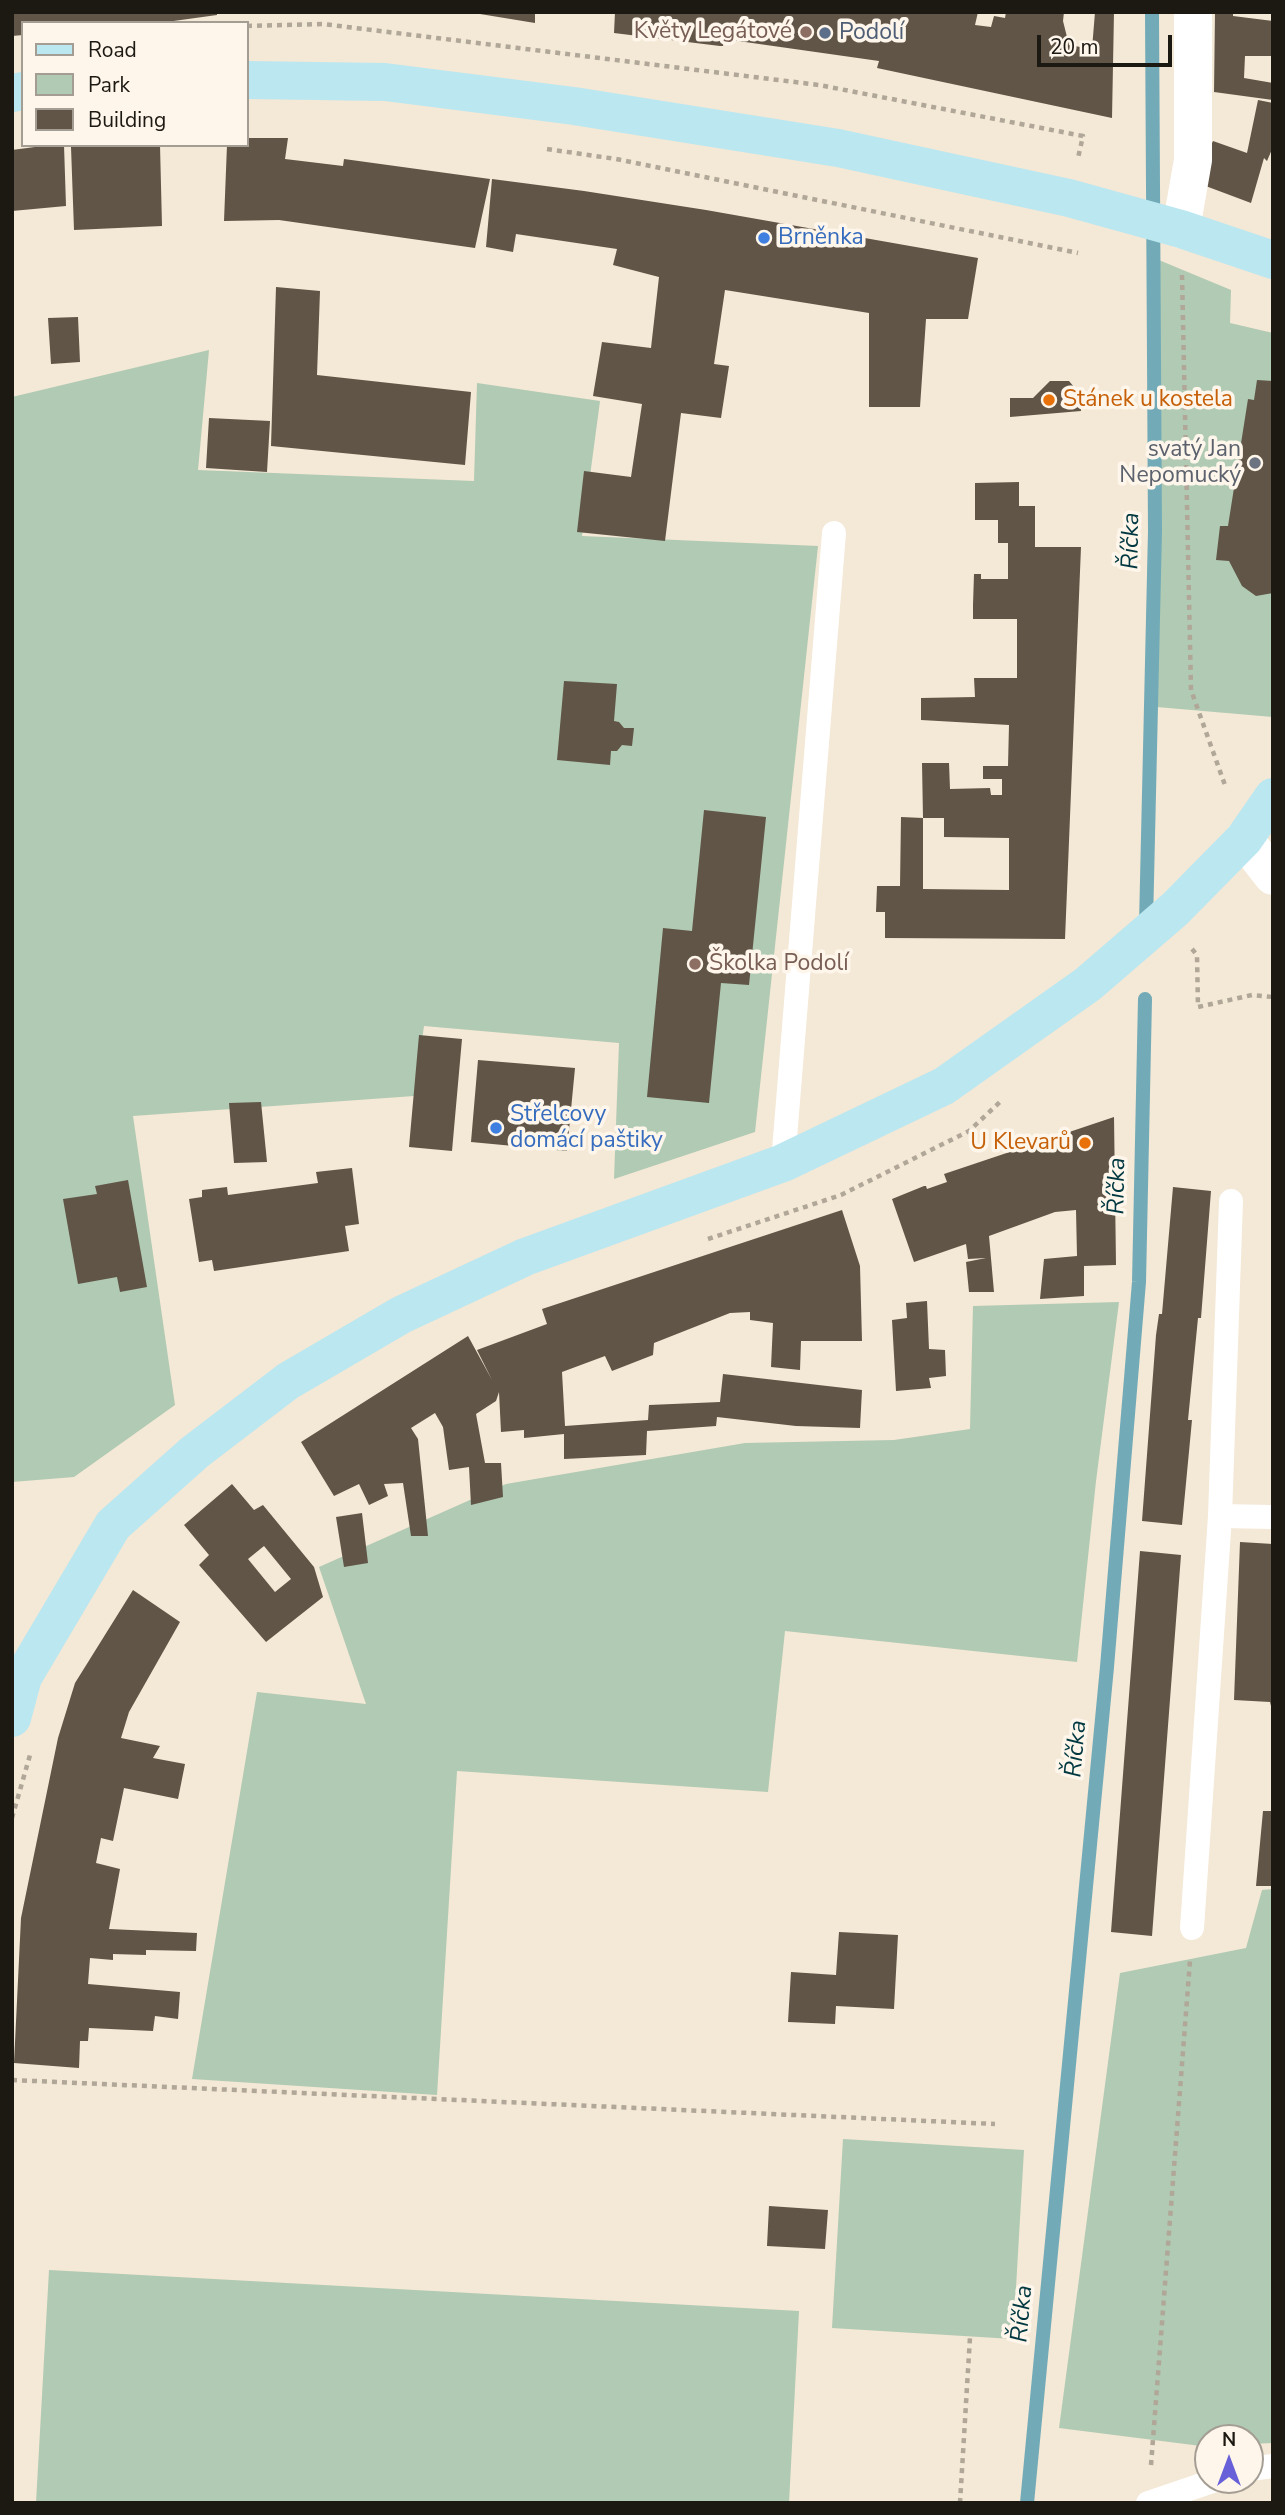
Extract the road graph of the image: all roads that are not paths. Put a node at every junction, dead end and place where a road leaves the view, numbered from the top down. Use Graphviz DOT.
graph roads {
  1 [pos="1193,12"];
  2 [pos="248,80"];
  3 [pos="1181,229"];
  4 [pos="1273,260"];
  5 [pos="834,533"];
  6 [pos="1273,797"];
  7 [pos="1244,839"];
  8 [pos="1273,876"];
  9 [pos="783,1163"];
  10 [pos="1231,1201"];
  11 [pos="1220,1517"];
  12 [pos="1273,1517"];
  13 [pos="12,1718"];
  14 [pos="1192,1928"];
  15 [pos="1194,2487"];
  16 [pos="1148,2503"];
  1 -- 3 [label="street"];
  2 -- 3 [label="street"];
  3 -- 4 [label="street"];
  5 -- 9 [label="lane"];
  6 -- 7 [label="street"];
  7 -- 8 [label="street"];
  7 -- 9 [label="street"];
  9 -- 13 [label="street"];
  10 -- 11 [label="lane"];
  11 -- 12 [label="lane"];
  11 -- 14 [label="lane"];
  15 -- 16 [label="lane"];
}
